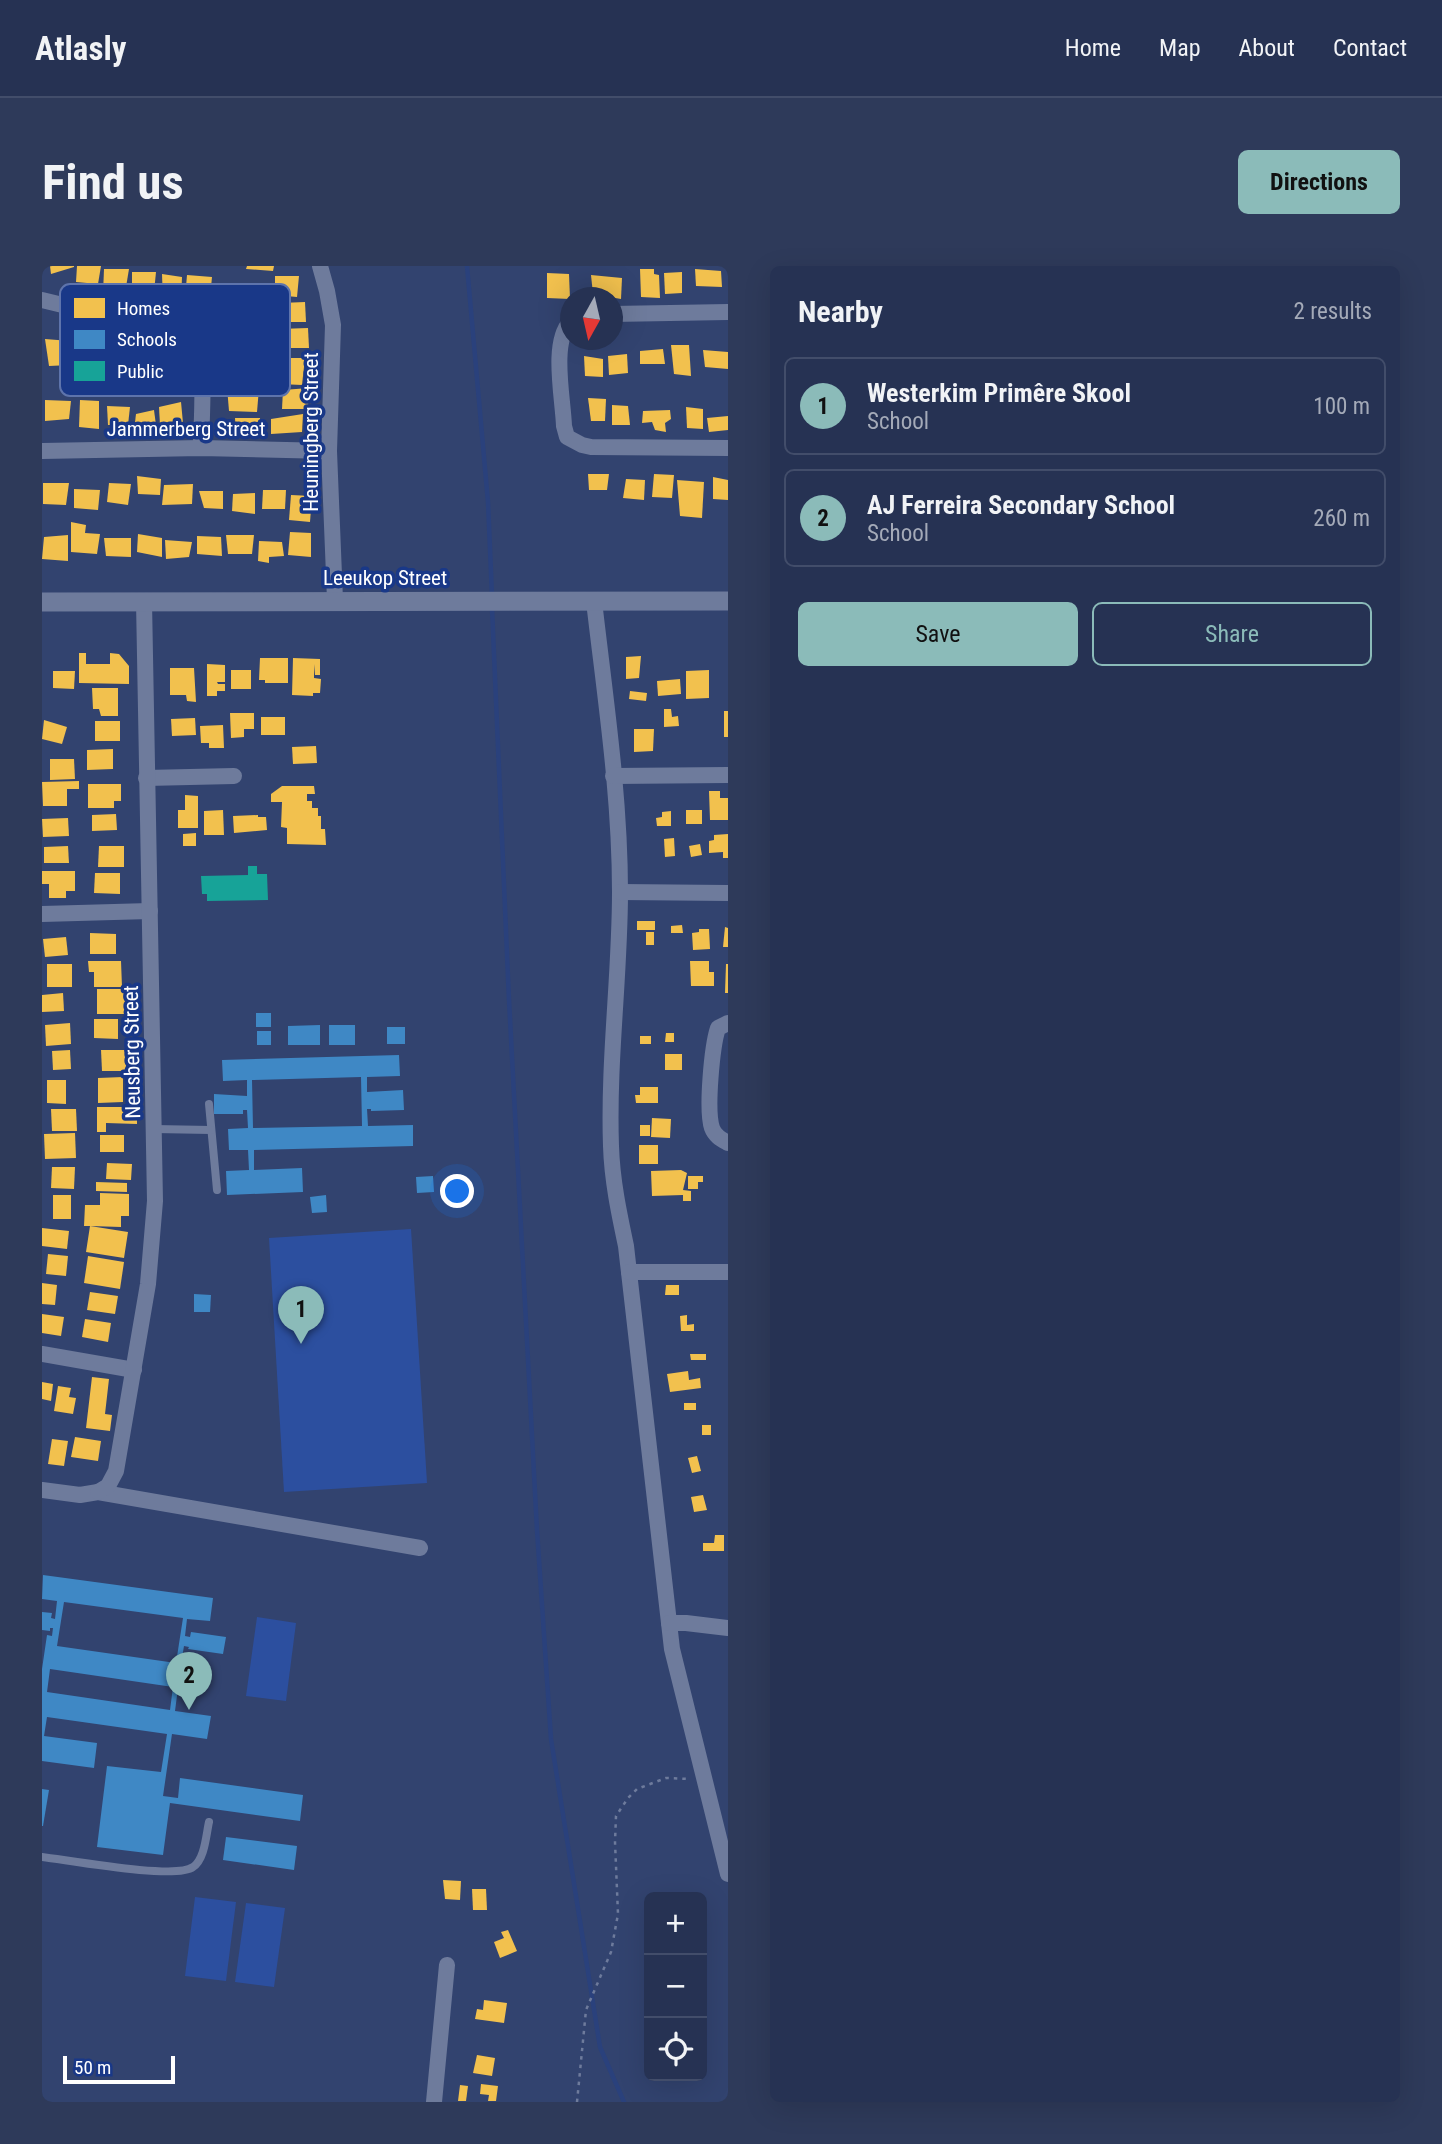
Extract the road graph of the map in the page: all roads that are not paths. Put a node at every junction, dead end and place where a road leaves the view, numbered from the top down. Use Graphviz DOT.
graph roads {
  1 [pos="320,266"];
  2 [pos="42,300"];
  3 [pos="60,304"];
  4 [pos="728,312"];
  5 [pos="623,314"];
  6 [pos="560,340"];
  7 [pos="201,396"];
  8 [pos="201,448"];
  9 [pos="728,448"];
  10 [pos="42,451"];
  11 [pos="329,451"];
  12 [pos="335,600"];
  13 [pos="42,601"];
  14 [pos="144,601"];
  15 [pos="594,601"];
  16 [pos="728,601"];
  17 [pos="728,775"];
  18 [pos="234,776"];
  19 [pos="614,776"];
  20 [pos="146,778"];
  21 [pos="620,892"];
  22 [pos="728,893"];
  23 [pos="150,911"];
  24 [pos="42,914"];
  25 [pos="728,1023"];
  26 [pos="209,1104"];
  27 [pos="154,1129"];
  28 [pos="211,1129"];
  29 [pos="728,1143"];
  30 [pos="217,1190"];
  31 [pos="629,1272"];
  32 [pos="728,1272"];
  33 [pos="42,1354"];
  34 [pos="134,1370"];
  35 [pos="42,1490"];
  36 [pos="98,1492"];
  37 [pos="420,1548"];
  38 [pos="669,1623"];
  39 [pos="728,1628"];
  40 [pos="209,1822"];
  41 [pos="42,1857"];
  42 [pos="728,1874"];
  43 [pos="446,1965"];
  44 [pos="434,2102"];
  1 -- 11 [label="street, Heuningberg Street"];
  2 -- 3 [label="street"];
  4 -- 5 [label="street"];
  6 -- 9 [label="street"];
  7 -- 8 [label="street"];
  8 -- 10 [label="street, Jammerberg Street"];
  8 -- 11 [label="street, Jammerberg Street"];
  11 -- 12 [label="street, Heuningberg Street"];
  12 -- 14 [label="street, Leeukop Street"];
  12 -- 15 [label="street, Leeukop Street"];
  13 -- 14 [label="street, Leeukop Street"];
  14 -- 20 [label="street, Neusberg Street"];
  15 -- 16 [label="street, Leeukop Street"];
  15 -- 19 [label="street"];
  17 -- 19 [label="street"];
  18 -- 20 [label="street"];
  19 -- 21 [label="street"];
  20 -- 23 [label="street, Neusberg Street"];
  21 -- 22 [label="street"];
  21 -- 31 [label="street"];
  23 -- 24 [label="street"];
  23 -- 27 [label="street, Neusberg Street"];
  25 -- 29 [label="street"];
  26 -- 28 [label="lane"];
  27 -- 28 [label="lane"];
  27 -- 34 [label="street, Neusberg Street"];
  28 -- 30 [label="lane"];
  31 -- 32 [label="street"];
  31 -- 38 [label="street"];
  33 -- 34 [label="street"];
  34 -- 36 [label="street, Neusberg Street"];
  35 -- 36 [label="street"];
  36 -- 37 [label="street"];
  38 -- 39 [label="street"];
  38 -- 42 [label="street"];
  40 -- 41 [label="lane"];
  43 -- 44 [label="street"];
}
